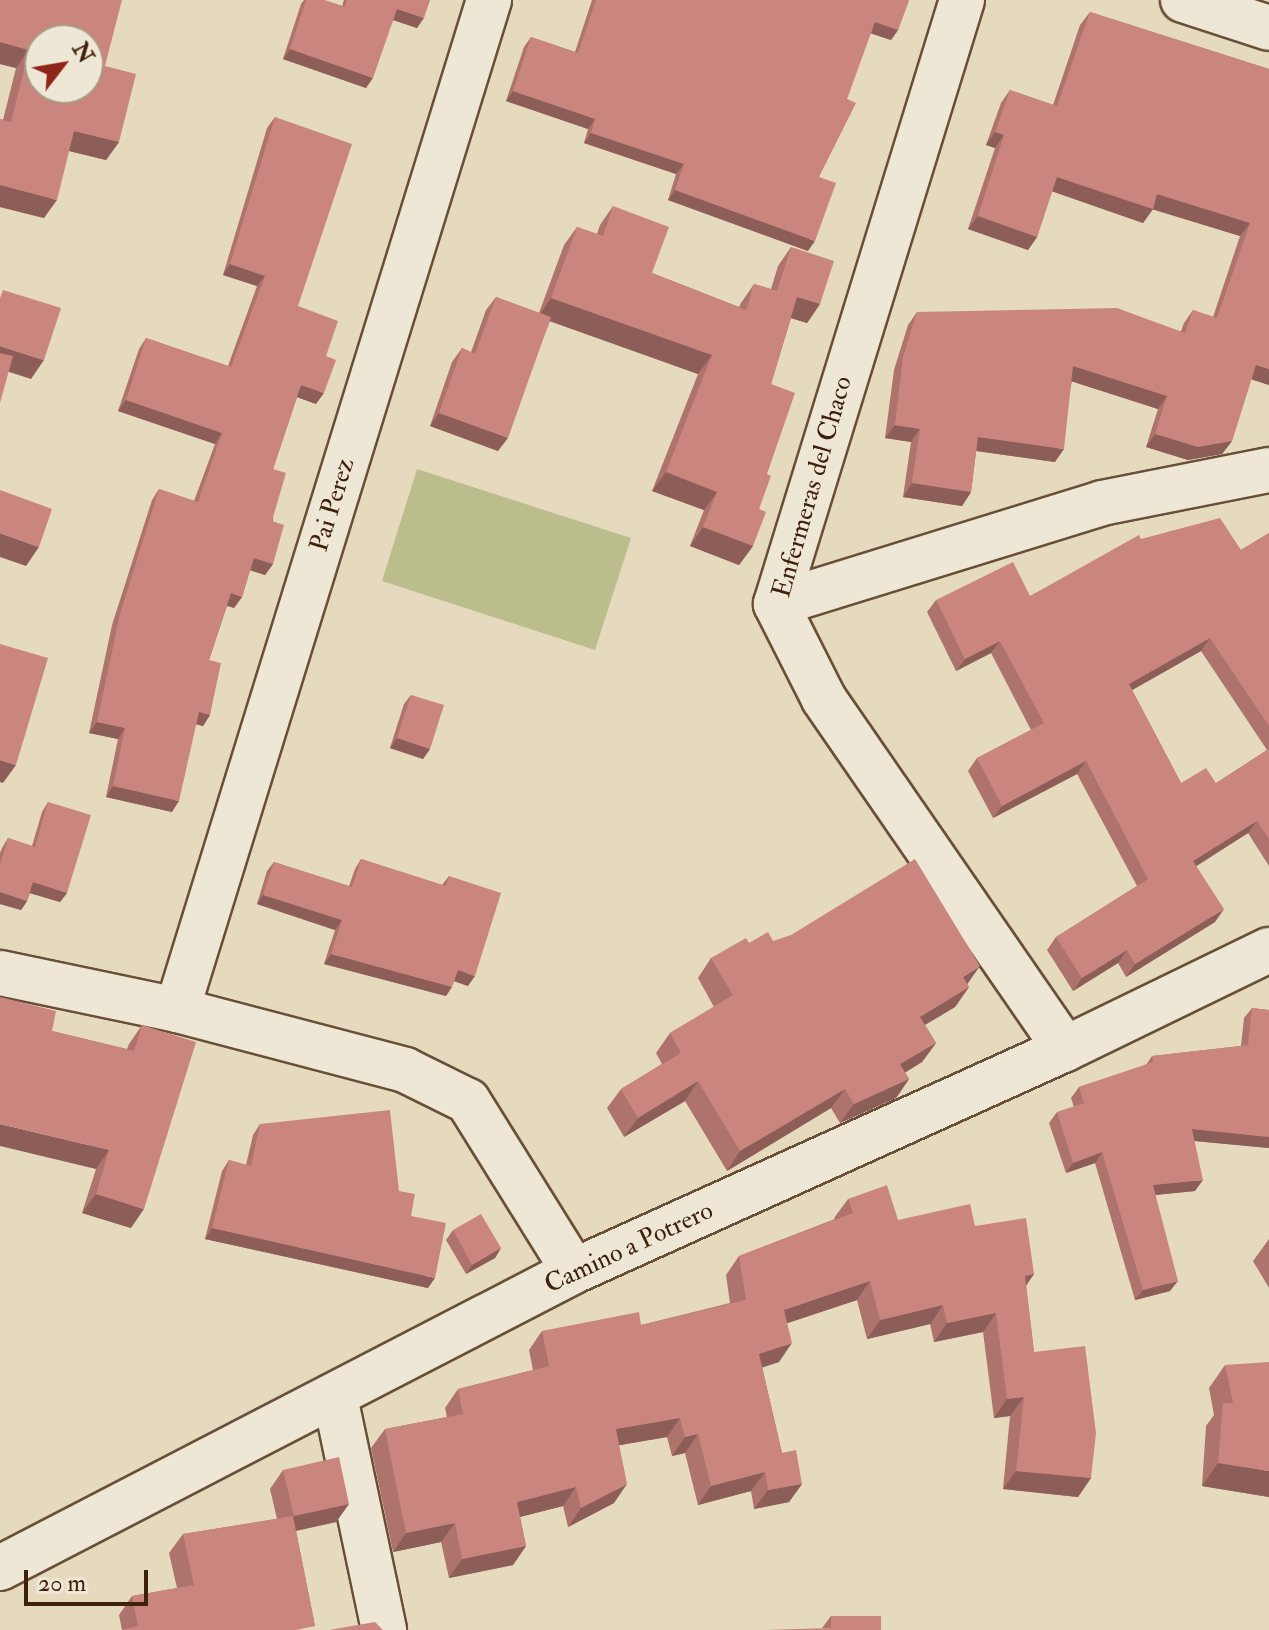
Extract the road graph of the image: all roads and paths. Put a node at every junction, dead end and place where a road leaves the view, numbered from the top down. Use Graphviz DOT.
graph roads {
  1 [pos="489,0"];
  2 [pos="962,0"];
  3 [pos="1183,0"];
  4 [pos="1269,28"];
  5 [pos="1269,470"];
  6 [pos="776,604"];
  7 [pos="1269,950"];
  8 [pos="0,973"];
  9 [pos="177,1010"];
  10 [pos="1065,1049"];
  11 [pos="574,1271"];
  12 [pos="335,1397"];
  13 [pos="0,1568"];
  14 [pos="384,1630"];
  1 -- 9 [label="street, Pai Perez"];
  2 -- 6 [label="street, Enfermeras del Chaco"];
  3 -- 4 [label="street"];
  5 -- 6 [label="street"];
  6 -- 10 [label="street, Enfermeras del Chaco"];
  7 -- 10 [label="street, Camino a Potrero"];
  8 -- 9 [label="street"];
  9 -- 11 [label="street"];
  10 -- 11 [label="street, Camino a Potrero"];
  11 -- 12 [label="street, Camino a Potrero"];
  12 -- 13 [label="street, Camino a Potrero"];
  12 -- 14 [label="street"];
}
